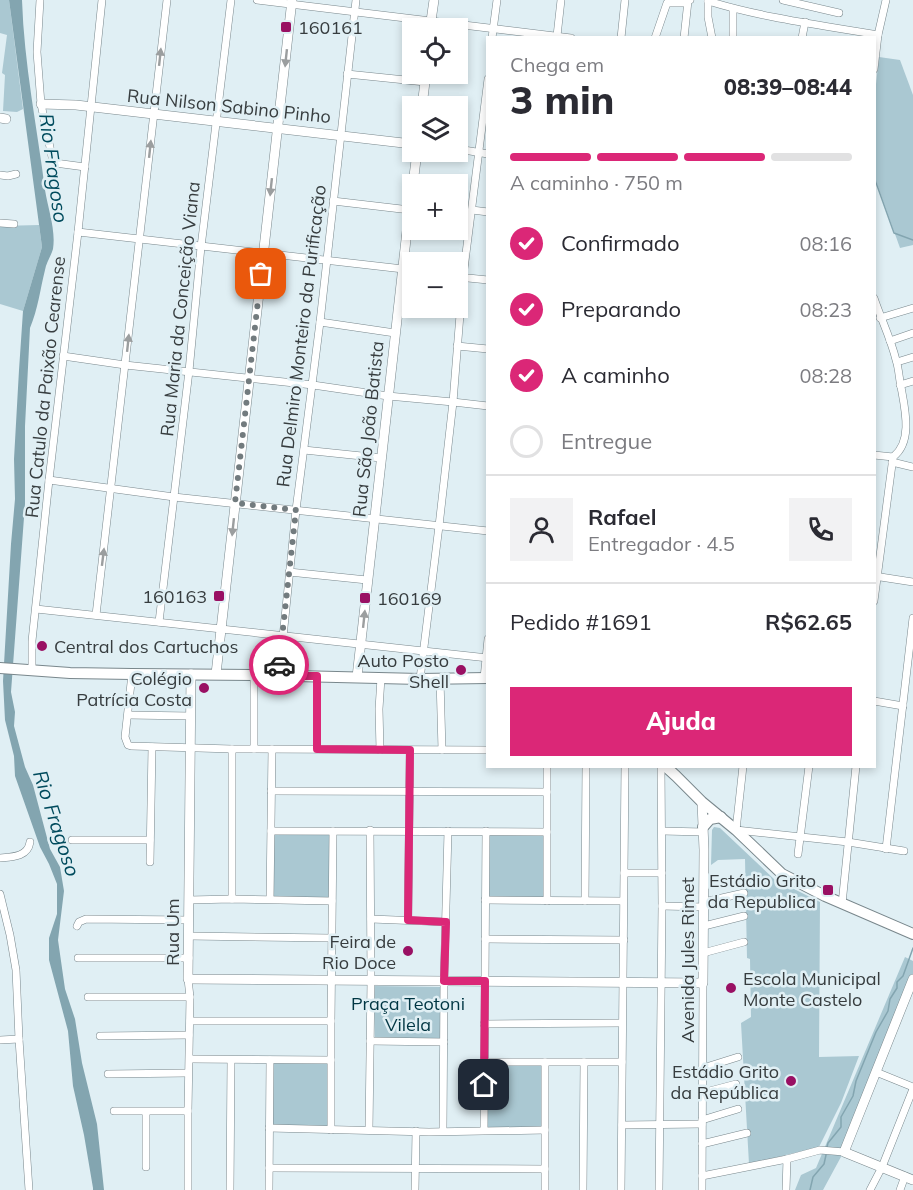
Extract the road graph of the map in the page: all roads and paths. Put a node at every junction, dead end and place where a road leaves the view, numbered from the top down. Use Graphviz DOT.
graph roads {
  1 [pos="40,0"];
  2 [pos="102,0"];
  3 [pos="167,0"];
  4 [pos="231,0"];
  5 [pos="257,0"];
  6 [pos="356,0"];
  7 [pos="434,0"];
  8 [pos="497,0"];
  9 [pos="561,0"];
  10 [pos="624,0"];
  11 [pos="783,0"];
  12 [pos="886,0"];
  13 [pos="689,1"];
  14 [pos="708,1"];
  15 [pos="292,2"];
  16 [pos="811,3"];
  17 [pos="733,9"];
  18 [pos="354,11"];
  19 [pos="839,13"];
  20 [pos="432,18"];
  21 [pos="402,20"];
  22 [pos="804,22"];
  23 [pos="468,27"];
  24 [pos="494,29"];
  25 [pos="878,35"];
  26 [pos="492,36"];
  27 [pos="557,36"];
  28 [pos="621,36"];
  29 [pos="656,36"];
  30 [pos="684,36"];
  31 [pos="712,36"];
  32 [pos="734,36"];
  33 [pos="802,36"];
  34 [pos="876,52"];
  35 [pos="347,74"];
  36 [pos="402,77"];
  37 [pos="41,104"];
  38 [pos="91,107"];
  39 [pos="486,109"];
  40 [pos="154,114"];
  41 [pos="216,122"];
  42 [pos="278,129"];
  43 [pos="340,135"];
  44 [pos="402,143"];
  45 [pos="468,151"];
  46 [pos="483,153"];
  47 [pos="85,167"];
  48 [pos="16,174"];
  49 [pos="0,175"];
  50 [pos="333,201"];
  51 [pos="402,209"];
  52 [pos="472,210"];
  53 [pos="486,212"];
  54 [pos="0,223"];
  55 [pos="14,224"];
  56 [pos="78,232"];
  57 [pos="140,238"];
  58 [pos="201,247"];
  59 [pos="464,252"];
  60 [pos="264,254"];
  61 [pos="326,262"];
  62 [pos="402,269"];
  63 [pos="468,278"];
  64 [pos="486,280"];
  65 [pos="402,299"];
  66 [pos="913,308"];
  67 [pos="458,318"];
  68 [pos="879,320"];
  69 [pos="320,322"];
  70 [pos="395,333"];
  71 [pos="913,333"];
  72 [pos="890,340"];
  73 [pos="457,346"];
  74 [pos="486,348"];
  75 [pos="63,356"];
  76 [pos="913,357"];
  77 [pos="897,362"];
  78 [pos="125,365"];
  79 [pos="189,371"];
  80 [pos="249,378"];
  81 [pos="913,381"];
  82 [pos="312,385"];
  83 [pos="900,385"];
  84 [pos="388,396"];
  85 [pos="453,402"];
  86 [pos="913,405"];
  87 [pos="486,406"];
  88 [pos="904,407"];
  89 [pos="910,425"];
  90 [pos="303,450"];
  91 [pos="876,455"];
  92 [pos="381,458"];
  93 [pos="892,459"];
  94 [pos="913,467"];
  95 [pos="49,480"];
  96 [pos="112,488"];
  97 [pos="174,497"];
  98 [pos="235,503"];
  99 [pos="296,510"];
  100 [pos="374,519"];
  101 [pos="439,526"];
  102 [pos="486,531"];
  103 [pos="289,572"];
  104 [pos="876,576"];
  105 [pos="368,580"];
  106 [pos="913,582"];
  107 [pos="36,609"];
  108 [pos="96,615"];
  109 [pos="913,618"];
  110 [pos="159,622"];
  111 [pos="221,629"];
  112 [pos="282,636"];
  113 [pos="361,644"];
  114 [pos="423,651"];
  115 [pos="486,658"];
  116 [pos="0,668"];
  117 [pos="32,670"];
  118 [pos="132,674"];
  119 [pos="191,674"];
  120 [pos="216,674"];
  121 [pos="254,675"];
  122 [pos="279,676"];
  123 [pos="317,676"];
  124 [pos="357,677"];
  125 [pos="381,678"];
  126 [pos="486,678"];
  127 [pos="420,679"];
  128 [pos="440,679"];
  129 [pos="876,701"];
  130 [pos="903,706"];
  131 [pos="128,715"];
  132 [pos="191,716"];
  133 [pos="152,747"];
  134 [pos="190,748"];
  135 [pos="232,749"];
  136 [pos="254,749"];
  137 [pos="272,749"];
  138 [pos="317,749"];
  139 [pos="380,750"];
  140 [pos="410,750"];
  141 [pos="442,750"];
  142 [pos="486,750"];
  143 [pos="547,768"];
  144 [pos="586,768"];
  145 [pos="625,768"];
  146 [pos="663,768"];
  147 [pos="743,768"];
  148 [pos="809,768"];
  149 [pos="856,768"];
  150 [pos="678,771"];
  151 [pos="271,791"];
  152 [pos="409,791"];
  153 [pos="547,792"];
  154 [pos="702,802"];
  155 [pos="720,817"];
  156 [pos="703,829"];
  157 [pos="370,830"];
  158 [pos="409,830"];
  159 [pos="736,830"];
  160 [pos="271,831"];
  161 [pos="333,831"];
  162 [pos="448,831"];
  163 [pos="486,831"];
  164 [pos="662,831"];
  165 [pos="547,832"];
  166 [pos="800,837"];
  167 [pos="72,840"];
  168 [pos="150,840"];
  169 [pos="30,842"];
  170 [pos="848,842"];
  171 [pos="886,849"];
  172 [pos="904,851"];
  173 [pos="798,854"];
  174 [pos="0,858"];
  175 [pos="150,862"];
  176 [pos="624,873"];
  177 [pos="662,873"];
  178 [pos="744,893"];
  179 [pos="0,894"];
  180 [pos="232,899"];
  181 [pos="270,899"];
  182 [pos="189,900"];
  183 [pos="485,900"];
  184 [pos="332,901"];
  185 [pos="547,901"];
  186 [pos="585,901"];
  187 [pos="623,901"];
  188 [pos="842,904"];
  189 [pos="704,905"];
  190 [pos="662,906"];
  191 [pos="744,916"];
  192 [pos="371,919"];
  193 [pos="408,920"];
  194 [pos="189,921"];
  195 [pos="446,922"];
  196 [pos="77,926"];
  197 [pos="704,926"];
  198 [pos="912,933"];
  199 [pos="189,936"];
  200 [pos="331,938"];
  201 [pos="485,939"];
  202 [pos="624,940"];
  203 [pos="744,942"];
  204 [pos="703,953"];
  205 [pos="78,958"];
  206 [pos="189,958"];
  207 [pos="331,979"];
  208 [pos="913,979"];
  209 [pos="188,980"];
  210 [pos="371,980"];
  211 [pos="444,981"];
  212 [pos="485,981"];
  213 [pos="623,981"];
  214 [pos="662,982"];
  215 [pos="703,983"];
  216 [pos="88,997"];
  217 [pos="190,997"];
  218 [pos="190,1021"];
  219 [pos="331,1021"];
  220 [pos="622,1023"];
  221 [pos="484,1024"];
  222 [pos="189,1035"];
  223 [pos="100,1036"];
  224 [pos="18,1039"];
  225 [pos="0,1040"];
  226 [pos="370,1041"];
  227 [pos="444,1042"];
  228 [pos="738,1057"];
  229 [pos="190,1059"];
  230 [pos="231,1060"];
  231 [pos="270,1060"];
  232 [pos="331,1060"];
  233 [pos="484,1062"];
  234 [pos="545,1062"];
  235 [pos="584,1062"];
  236 [pos="622,1062"];
  237 [pos="703,1068"];
  238 [pos="876,1072"];
  239 [pos="188,1073"];
  240 [pos="108,1074"];
  241 [pos="736,1084"];
  242 [pos="913,1088"];
  243 [pos="702,1093"];
  244 [pos="738,1109"];
  245 [pos="114,1111"];
  246 [pos="188,1111"];
  247 [pos="146,1112"];
  248 [pos="702,1122"];
  249 [pos="622,1125"];
  250 [pos="660,1125"];
  251 [pos="269,1128"];
  252 [pos="331,1130"];
  253 [pos="369,1130"];
  254 [pos="484,1130"];
  255 [pos="545,1130"];
  256 [pos="416,1131"];
  257 [pos="443,1131"];
  258 [pos="747,1133"];
  259 [pos="702,1144"];
  260 [pos="845,1149"];
  261 [pos="787,1159"];
  262 [pos="146,1167"];
  263 [pos="882,1167"];
  264 [pos="269,1168"];
  265 [pos="415,1169"];
  266 [pos="545,1169"];
  267 [pos="702,1176"];
  268 [pos="909,1178"];
  269 [pos="29,1190"];
  270 [pos="188,1190"];
  271 [pos="230,1190"];
  272 [pos="269,1190"];
  273 [pos="415,1190"];
  274 [pos="545,1190"];
  275 [pos="583,1190"];
  276 [pos="621,1190"];
  277 [pos="659,1190"];
  278 [pos="702,1190"];
  279 [pos="786,1190"];
  280 [pos="870,1190"];
  281 [pos="900,1190"];
  1 -- 37 [label="street"];
  2 -- 38 [label="street, Rua Catulo da Paixão Cearense"];
  40 -- 3 [label="street, one-way"];
  4 -- 41 [label="street, Rua Maria da Conceição Viana"];
  5 -- 15 [label="street"];
  6 -- 18 [label="street, Rua Delmiro Monteiro da Purificação"];
  7 -- 20 [label="street"];
  8 -- 24 [label="street"];
  9 -- 27 [label="street"];
  10 -- 28 [label="street"];
  11 -- 16 [label="street"];
  12 -- 25 [label="street"];
  13 -- 29 [label="street"];
  13 -- 30 [label="street"];
  14 -- 17 [label="street"];
  14 -- 31 [label="street"];
  15 -- 18 [label="street"];
  15 -- 42 [label="street, one-way"];
  16 -- 19 [label="street"];
  17 -- 22 [label="street"];
  17 -- 32 [label="street"];
  18 -- 21 [label="street"];
  18 -- 35 [label="street, Rua Delmiro Monteiro da Purificação"];
  22 -- 25 [label="street"];
  22 -- 33 [label="street"];
  23 -- 24 [label="street"];
  24 -- 26 [label="street"];
  24 -- 27 [label="street"];
  25 -- 34 [label="street"];
  35 -- 36 [label="street"];
  35 -- 43 [label="street, Rua Delmiro Monteiro da Purificação"];
  37 -- 38 [label="street, Rua Nilson Sabino Pinho"];
  37 -- 47 [label="street"];
  38 -- 40 [label="street, Rua Nilson Sabino Pinho"];
  38 -- 47 [label="street, Rua Catulo da Paixão Cearense"];
  39 -- 46 [label="street"];
  40 -- 41 [label="street, Rua Nilson Sabino Pinho"];
  57 -- 40 [label="street, one-way"];
  41 -- 42 [label="street, Rua Nilson Sabino Pinho"];
  41 -- 58 [label="street, Rua Maria da Conceição Viana"];
  42 -- 43 [label="street, Rua Nilson Sabino Pinho"];
  42 -- 60 [label="street, one-way"];
  43 -- 44 [label="street, Rua Nilson Sabino Pinho"];
  43 -- 50 [label="street, Rua Delmiro Monteiro da Purificação"];
  45 -- 46 [label="street"];
  46 -- 52 [label="street"];
  47 -- 56 [label="street, Rua Catulo da Paixão Cearense"];
  48 -- 49 [label="street"];
  50 -- 51 [label="street"];
  50 -- 61 [label="street, Rua Delmiro Monteiro da Purificação"];
  52 -- 53 [label="street"];
  52 -- 59 [label="street"];
  54 -- 55 [label="street"];
  56 -- 57 [label="street"];
  56 -- 75 [label="street, Rua Catulo da Paixão Cearense"];
  57 -- 58 [label="street"];
  78 -- 57 [label="street, one-way"];
  58 -- 60 [label="street"];
  58 -- 79 [label="street, Rua Maria da Conceição Viana"];
  60 -- 61 [label="street"];
  60 -- 80 [label="street"];
  61 -- 62 [label="street"];
  61 -- 69 [label="street, Rua Delmiro Monteiro da Purificação"];
  63 -- 64 [label="street"];
  65 -- 70 [label="street, Rua São João Batista"];
  66 -- 68 [label="street"];
  67 -- 73 [label="street"];
  68 -- 72 [label="street"];
  69 -- 70 [label="street"];
  69 -- 82 [label="street, Rua Delmiro Monteiro da Purificação"];
  70 -- 84 [label="street, Rua São João Batista"];
  71 -- 72 [label="street"];
  72 -- 77 [label="street"];
  73 -- 74 [label="street"];
  73 -- 85 [label="street"];
  75 -- 78 [label="street"];
  75 -- 95 [label="street, Rua Catulo da Paixão Cearense"];
  76 -- 77 [label="street"];
  77 -- 83 [label="street"];
  78 -- 79 [label="street"];
  78 -- 96 [label="street"];
  79 -- 80 [label="street"];
  79 -- 97 [label="street, Rua Maria da Conceição Viana"];
  80 -- 82 [label="street"];
  80 -- 98 [label="street"];
  81 -- 83 [label="street"];
  82 -- 84 [label="street"];
  82 -- 90 [label="street, Rua Delmiro Monteiro da Purificação"];
  83 -- 88 [label="street"];
  84 -- 85 [label="street"];
  84 -- 92 [label="street, Rua São João Batista"];
  85 -- 87 [label="street"];
  85 -- 101 [label="street"];
  86 -- 88 [label="street"];
  88 -- 89 [label="street"];
  89 -- 93 [label="street"];
  90 -- 92 [label="street"];
  90 -- 99 [label="street, Rua Delmiro Monteiro da Purificação"];
  91 -- 93 [label="street"];
  92 -- 100 [label="street, Rua São João Batista"];
  93 -- 94 [label="street"];
  93 -- 104 [label="street"];
  95 -- 96 [label="street"];
  95 -- 107 [label="street, Rua Catulo da Paixão Cearense"];
  96 -- 97 [label="street"];
  108 -- 96 [label="street, one-way"];
  97 -- 98 [label="street"];
  97 -- 110 [label="street, Rua Maria da Conceição Viana"];
  98 -- 99 [label="street"];
  98 -- 111 [label="street, one-way"];
  99 -- 100 [label="street"];
  99 -- 103 [label="street, Rua Delmiro Monteiro da Purificação"];
  100 -- 101 [label="street"];
  100 -- 105 [label="street, Rua São João Batista"];
  101 -- 102 [label="street"];
  101 -- 114 [label="street"];
  103 -- 105 [label="street"];
  103 -- 112 [label="street, Rua Delmiro Monteiro da Purificação"];
  104 -- 106 [label="street"];
  113 -- 105 [label="street, Rua São João Batista, one-way"];
  107 -- 108 [label="street"];
  107 -- 117 [label="street, Rua Catulo da Paixão Cearense"];
  108 -- 110 [label="street"];
  109 -- 130 [label="street"];
  110 -- 111 [label="street"];
  111 -- 112 [label="street"];
  111 -- 120 [label="street"];
  112 -- 113 [label="street"];
  112 -- 122 [label="street, Rua Delmiro Monteiro da Purificação"];
  113 -- 114 [label="street"];
  113 -- 124 [label="street, Rua São João Batista"];
  114 -- 115 [label="street"];
  114 -- 127 [label="street"];
  115 -- 126 [label="street"];
  116 -- 117 [label="main road"];
  117 -- 118 [label="main road"];
  118 -- 119 [label="main road"];
  118 -- 131 [label="street"];
  119 -- 120 [label="main road"];
  119 -- 132 [label="street, Rua Um"];
  120 -- 121 [label="main road"];
  121 -- 122 [label="main road"];
  121 -- 136 [label="street"];
  122 -- 123 [label="main road"];
  123 -- 124 [label="main road"];
  123 -- 138 [label="street"];
  124 -- 125 [label="main road"];
  125 -- 127 [label="main road"];
  125 -- 139 [label="street"];
  126 -- 128 [label="main road"];
  127 -- 128 [label="main road"];
  128 -- 141 [label="street"];
  129 -- 130 [label="street"];
  130 -- 171 [label="street"];
  131 -- 132 [label="street"];
  131 -- 133 [label="street"];
  132 -- 134 [label="street, Rua Um"];
  133 -- 134 [label="street"];
  133 -- 168 [label="street"];
  134 -- 135 [label="street"];
  134 -- 182 [label="street, Rua Um"];
  135 -- 136 [label="street"];
  135 -- 180 [label="street"];
  136 -- 137 [label="street"];
  137 -- 138 [label="street"];
  137 -- 151 [label="street"];
  138 -- 139 [label="street"];
  139 -- 140 [label="street"];
  140 -- 141 [label="street"];
  140 -- 152 [label="street"];
  141 -- 142 [label="street"];
  143 -- 153 [label="street"];
  144 -- 186 [label="street"];
  145 -- 176 [label="street"];
  146 -- 164 [label="street"];
  147 -- 159 [label="street"];
  148 -- 166 [label="street"];
  149 -- 170 [label="street"];
  150 -- 154 [label="main road"];
  151 -- 152 [label="street"];
  151 -- 160 [label="street"];
  152 -- 153 [label="street"];
  152 -- 158 [label="street"];
  153 -- 165 [label="street"];
  154 -- 155 [label="main road"];
  154 -- 156 [label="street, Avenida Jules Rimet"];
  155 -- 156 [label="main road"];
  155 -- 159 [label="main road"];
  156 -- 164 [label="street"];
  156 -- 189 [label="street, Avenida Jules Rimet"];
  157 -- 158 [label="street"];
  157 -- 161 [label="street"];
  157 -- 192 [label="street"];
  158 -- 162 [label="street"];
  158 -- 193 [label="street"];
  159 -- 166 [label="street"];
  159 -- 188 [label="main road"];
  160 -- 161 [label="street"];
  160 -- 181 [label="street"];
  161 -- 184 [label="street"];
  162 -- 163 [label="street"];
  162 -- 195 [label="street"];
  163 -- 165 [label="street"];
  163 -- 183 [label="street"];
  164 -- 177 [label="street"];
  165 -- 185 [label="street"];
  166 -- 170 [label="street"];
  166 -- 173 [label="street"];
  167 -- 168 [label="street"];
  168 -- 175 [label="street"];
  169 -- 174 [label="street"];
  170 -- 171 [label="street"];
  170 -- 188 [label="street"];
  171 -- 172 [label="street"];
  176 -- 177 [label="street"];
  176 -- 187 [label="street"];
  177 -- 190 [label="street"];
  178 -- 189 [label="street"];
  179 -- 224 [label="street"];
  180 -- 181 [label="street"];
  180 -- 182 [label="street"];
  181 -- 184 [label="street"];
  182 -- 194 [label="street, Rua Um"];
  183 -- 185 [label="street"];
  183 -- 201 [label="street"];
  184 -- 200 [label="street"];
  185 -- 186 [label="street"];
  186 -- 187 [label="street"];
  187 -- 202 [label="street"];
  188 -- 198 [label="main road"];
  189 -- 190 [label="street"];
  189 -- 197 [label="street, Avenida Jules Rimet"];
  190 -- 214 [label="street"];
  191 -- 197 [label="street"];
  192 -- 193 [label="street"];
  192 -- 210 [label="street"];
  193 -- 195 [label="street"];
  194 -- 196 [label="street"];
  194 -- 199 [label="street, Rua Um"];
  195 -- 211 [label="street"];
  197 -- 204 [label="street, Avenida Jules Rimet"];
  199 -- 200 [label="street"];
  199 -- 206 [label="street, Rua Um"];
  200 -- 207 [label="street"];
  201 -- 202 [label="street"];
  201 -- 212 [label="street"];
  202 -- 213 [label="street"];
  203 -- 204 [label="street"];
  204 -- 215 [label="street, Avenida Jules Rimet"];
  205 -- 206 [label="street"];
  206 -- 209 [label="street, Rua Um"];
  207 -- 209 [label="street"];
  207 -- 210 [label="street"];
  207 -- 219 [label="street"];
  208 -- 238 [label="street"];
  209 -- 217 [label="street, Rua Um"];
  210 -- 211 [label="street"];
  210 -- 226 [label="street"];
  211 -- 212 [label="street"];
  211 -- 227 [label="street"];
  212 -- 213 [label="street"];
  212 -- 221 [label="street"];
  213 -- 214 [label="street"];
  213 -- 220 [label="street"];
  214 -- 215 [label="street"];
  214 -- 250 [label="street"];
  215 -- 237 [label="street, Avenida Jules Rimet"];
  216 -- 217 [label="street"];
  217 -- 218 [label="street, Rua Um"];
  218 -- 219 [label="street"];
  218 -- 222 [label="street, Rua Um"];
  219 -- 232 [label="street"];
  220 -- 221 [label="street"];
  220 -- 236 [label="street"];
  221 -- 233 [label="street"];
  222 -- 223 [label="street"];
  222 -- 229 [label="street, Rua Um"];
  224 -- 225 [label="street"];
  224 -- 269 [label="street"];
  226 -- 227 [label="street"];
  226 -- 253 [label="street"];
  227 -- 257 [label="street"];
  228 -- 237 [label="street"];
  229 -- 230 [label="street"];
  229 -- 239 [label="street, Rua Um"];
  230 -- 231 [label="street"];
  230 -- 271 [label="street"];
  231 -- 232 [label="street"];
  231 -- 251 [label="street"];
  232 -- 252 [label="street"];
  233 -- 234 [label="street"];
  233 -- 254 [label="street"];
  234 -- 235 [label="street"];
  234 -- 255 [label="street"];
  235 -- 236 [label="street"];
  235 -- 275 [label="street"];
  236 -- 249 [label="street"];
  237 -- 243 [label="street, Avenida Jules Rimet"];
  238 -- 242 [label="street"];
  238 -- 260 [label="street"];
  239 -- 240 [label="street"];
  239 -- 246 [label="street, Rua Um"];
  241 -- 243 [label="street"];
  242 -- 263 [label="street"];
  243 -- 248 [label="street, Avenida Jules Rimet"];
  244 -- 248 [label="street"];
  245 -- 247 [label="street"];
  246 -- 247 [label="street"];
  246 -- 270 [label="street, Rua Um"];
  247 -- 262 [label="street"];
  248 -- 250 [label="street"];
  248 -- 259 [label="street, Avenida Jules Rimet"];
  249 -- 250 [label="street"];
  249 -- 276 [label="street"];
  250 -- 277 [label="street"];
  251 -- 252 [label="street"];
  251 -- 264 [label="street"];
  252 -- 253 [label="street"];
  253 -- 256 [label="street"];
  254 -- 255 [label="street"];
  254 -- 257 [label="street"];
  255 -- 266 [label="street"];
  256 -- 257 [label="street"];
  256 -- 265 [label="street"];
  258 -- 259 [label="street"];
  259 -- 267 [label="street, Avenida Jules Rimet"];
  260 -- 261 [label="street"];
  260 -- 263 [label="street"];
  261 -- 267 [label="street"];
  261 -- 279 [label="street"];
  263 -- 268 [label="street"];
  263 -- 280 [label="street"];
  264 -- 265 [label="street"];
  264 -- 272 [label="street"];
  265 -- 266 [label="street"];
  265 -- 273 [label="street"];
  266 -- 274 [label="street"];
  267 -- 278 [label="street, Avenida Jules Rimet"];
  268 -- 281 [label="street"];
}
